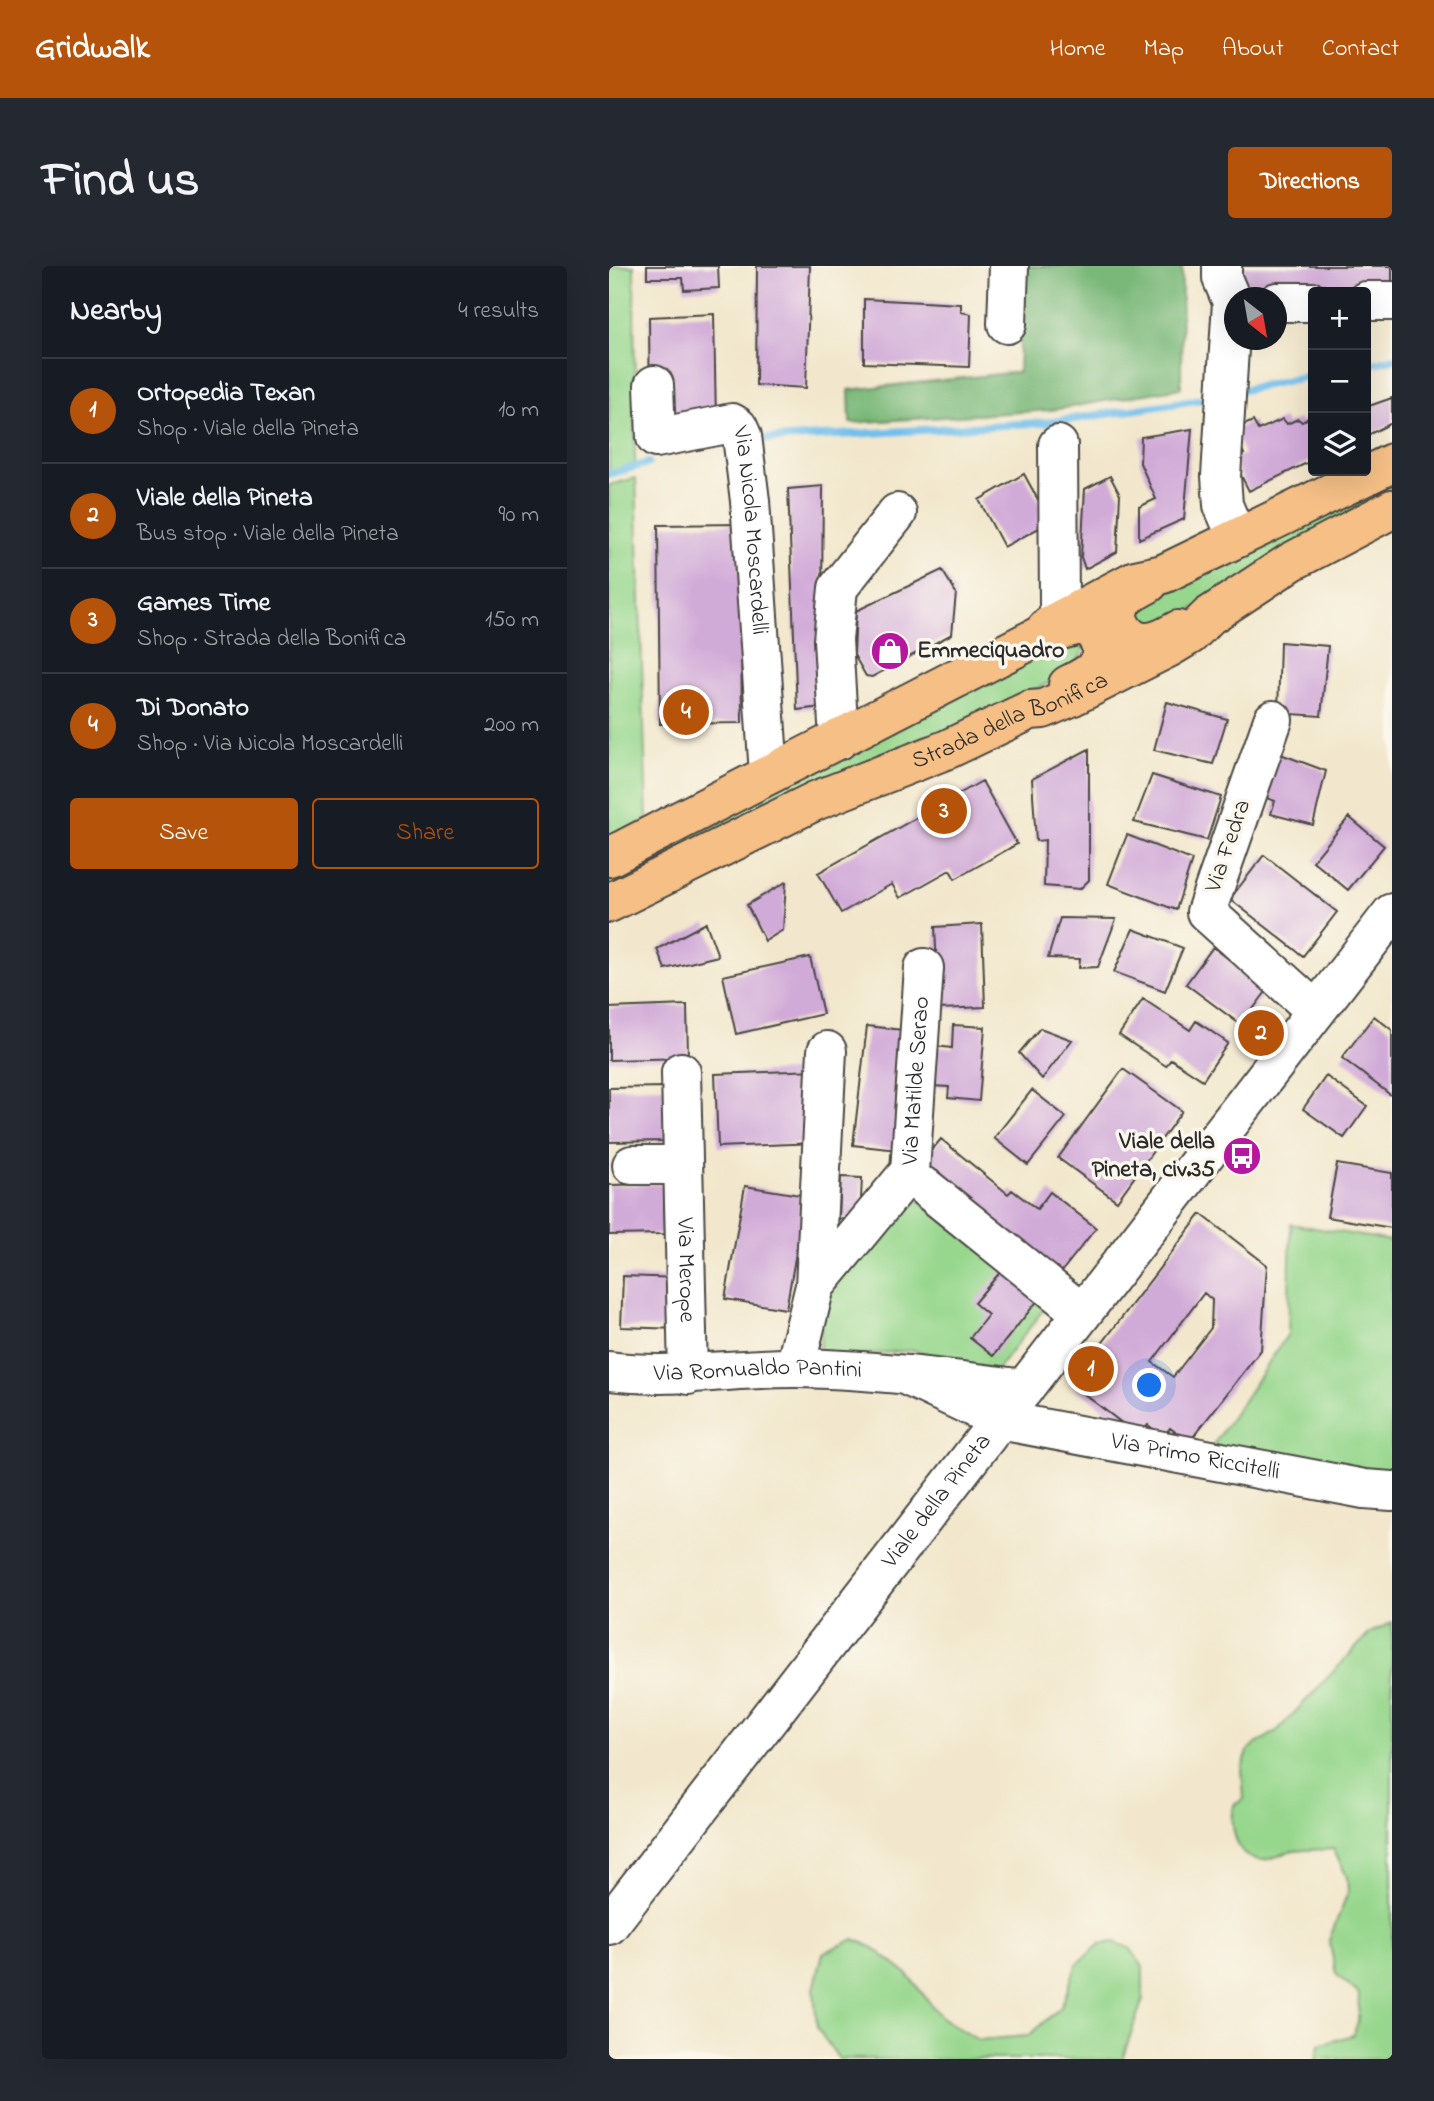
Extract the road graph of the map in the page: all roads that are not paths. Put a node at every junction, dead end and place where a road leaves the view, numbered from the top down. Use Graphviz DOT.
graph roads {
  1 [pos="1009,266"];
  2 [pos="1222,266"];
  3 [pos="1226,287"];
  4 [pos="1371,301"];
  5 [pos="1392,301"];
  6 [pos="1287,302"];
  7 [pos="1308,302"];
  8 [pos="1007,324"];
  9 [pos="1230,350"];
  10 [pos="654,385"];
  11 [pos="1058,445"];
  12 [pos="1392,463"];
  13 [pos="1392,509"];
  14 [pos="897,513"];
  15 [pos="1237,538"];
  16 [pos="1163,574"];
  17 [pos="1209,616"];
  18 [pos="1053,626"];
  19 [pos="1030,709"];
  20 [pos="1273,720"];
  21 [pos="839,740"];
  22 [pos="769,774"];
  23 [pos="609,857"];
  24 [pos="609,903"];
  25 [pos="1392,913"];
  26 [pos="924,968"];
  27 [pos="1316,1011"];
  28 [pos="827,1051"];
  29 [pos="681,1072"];
  30 [pos="683,1165"];
  31 [pos="632,1166"];
  32 [pos="925,1186"];
  33 [pos="815,1286"];
  34 [pos="1082,1313"];
  35 [pos="795,1368"];
  36 [pos="609,1371"];
  37 [pos="688,1375"];
  38 [pos="905,1375"];
  39 [pos="1024,1389"];
  40 [pos="1000,1420"];
  41 [pos="1392,1491"];
  42 [pos="609,1925"];
  1 -- 8 [label="street"];
  2 -- 3 [label="street"];
  4 -- 5 [label="street"];
  6 -- 7 [label="street"];
  9 -- 15 [label="street"];
  10 -- 22 [label="street, Via Nicola Moscardelli"];
  11 -- 18 [label="street"];
  12 -- 15 [label="main road"];
  13 -- 17 [label="main road, Strada della Bonifica"];
  14 -- 21 [label="street"];
  15 -- 16 [label="main road"];
  16 -- 17 [label="main road"];
  16 -- 18 [label="main road"];
  17 -- 19 [label="main road, Strada della Bonifica"];
  18 -- 19 [label="main road"];
  18 -- 21 [label="main road"];
  19 -- 24 [label="main road, Strada della Bonifica"];
  20 -- 27 [label="street, Via Fedra"];
  21 -- 22 [label="main road"];
  22 -- 23 [label="main road"];
  25 -- 27 [label="street, Viale della Pineta"];
  26 -- 33 [label="street, Via Matilde Serao"];
  27 -- 34 [label="street, Viale della Pineta"];
  28 -- 33 [label="street, Via Matilde Serao"];
  29 -- 30 [label="street, Via Merope"];
  30 -- 31 [label="street"];
  30 -- 37 [label="street, Via Merope"];
  32 -- 34 [label="street"];
  33 -- 35 [label="street, Via Matilde Serao"];
  34 -- 39 [label="street, Viale della Pineta"];
  35 -- 37 [label="street, Via Romualdo Pantini"];
  35 -- 38 [label="street, Via Romualdo Pantini"];
  36 -- 37 [label="street, Via Romualdo Pantini"];
  38 -- 39 [label="street, Via Romualdo Pantini"];
  38 -- 40 [label="street, Via Romualdo Pantini"];
  39 -- 40 [label="street, Viale della Pineta"];
  40 -- 41 [label="street, Via Primo Riccitelli"];
  40 -- 42 [label="street, Viale della Pineta"];
}
